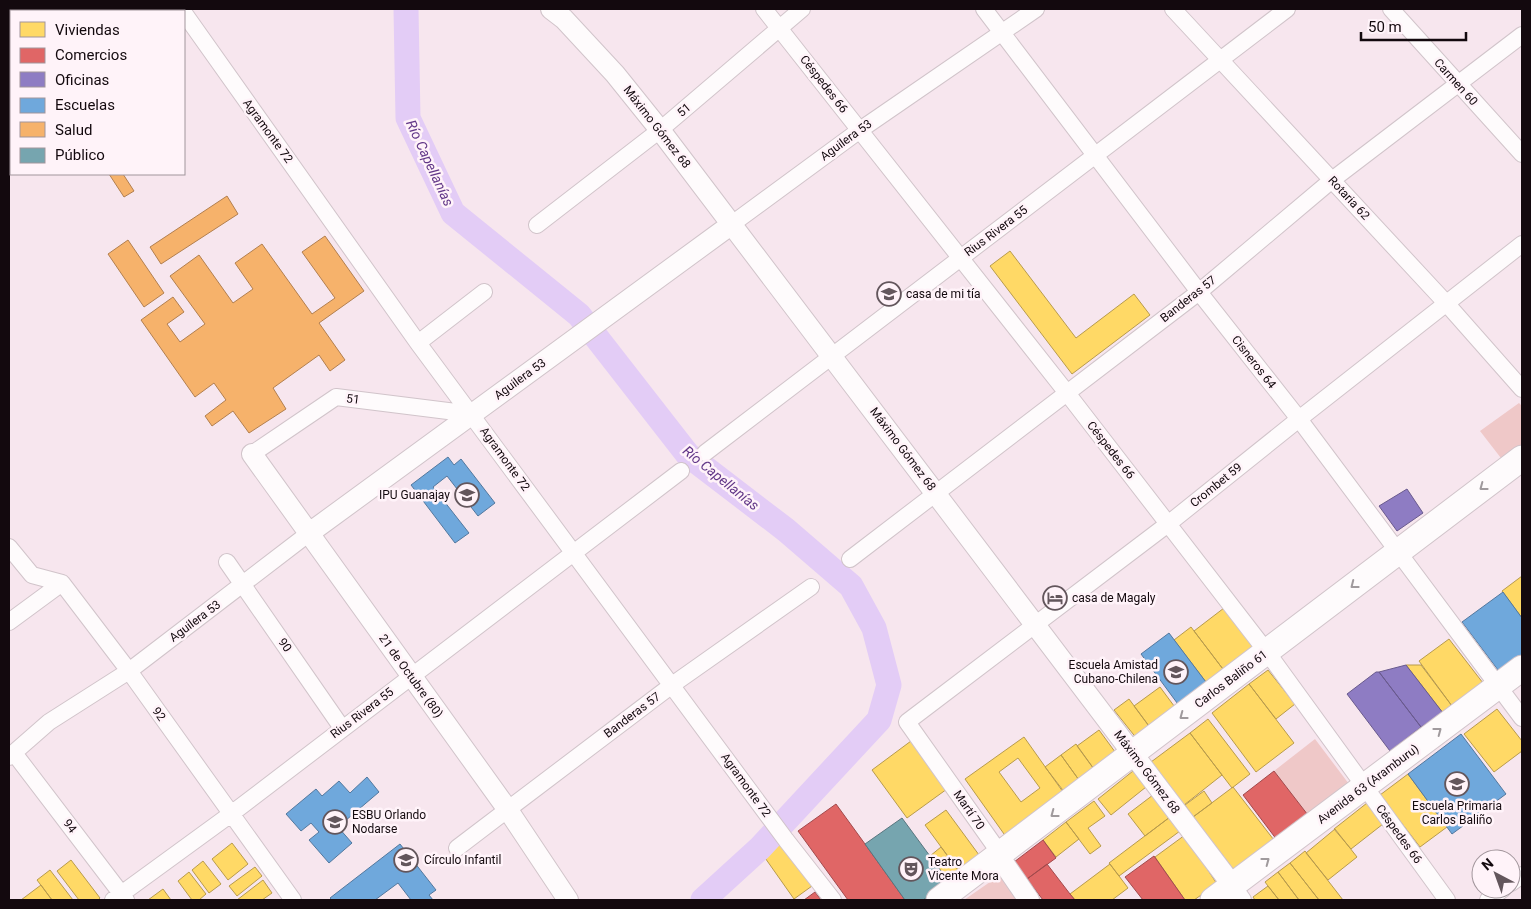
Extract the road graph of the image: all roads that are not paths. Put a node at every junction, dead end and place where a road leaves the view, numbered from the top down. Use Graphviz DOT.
graph roads {
  1 [pos="551,9"];
  2 [pos="764,9"];
  3 [pos="802,9"];
  4 [pos="984,9"];
  5 [pos="1036,9"];
  6 [pos="1173,9"];
  7 [pos="1287,9"];
  8 [pos="1391,9"];
  9 [pos="185,15"];
  10 [pos="781,28"];
  11 [pos="1002,33"];
  12 [pos="1522,35"];
  13 [pos="1220,60"];
  14 [pos="1458,84"];
  15 [pos="660,130"];
  16 [pos="860,130"];
  17 [pos="1522,154"];
  18 [pos="1095,156"];
  19 [pos="1332,180"];
  20 [pos="732,224"];
  21 [pos="537,225"];
  22 [pos="1522,244"];
  23 [pos="960,258"];
  24 [pos="484,292"];
  25 [pos="1199,292"];
  26 [pos="1446,303"];
  27 [pos="418,343"];
  28 [pos="832,356"];
  29 [pos="1522,388"];
  30 [pos="1067,393"];
  31 [pos="472,414"];
  32 [pos="1299,418"];
  33 [pos="705,453"];
  34 [pos="252,454"];
  35 [pos="1522,458"];
  36 [pos="681,471"];
  37 [pos="936,493"];
  38 [pos="1168,524"];
  39 [pos="308,534"];
  40 [pos="9,547"];
  41 [pos="1397,552"];
  42 [pos="574,553"];
  43 [pos="850,559"];
  44 [pos="227,562"];
  45 [pos="62,583"];
  46 [pos="243,585"];
  47 [pos="811,587"];
  48 [pos="9,622"];
  49 [pos="1035,624"];
  50 [pos="1267,652"];
  51 [pos="1522,668"];
  52 [pos="129,671"];
  53 [pos="411,676"];
  54 [pos="672,685"];
  55 [pos="1499,685"];
  56 [pos="1522,718"];
  57 [pos="907,722"];
  58 [pos="342,728"];
  59 [pos="1133,754"];
  60 [pos="11,755"];
  61 [pos="1365,786"];
  62 [pos="508,810"];
  63 [pos="231,814"];
  64 [pos="457,848"];
  65 [pos="999,853"];
  66 [pos="1229,896"];
  67 [pos="120,898"];
  68 [pos="294,900"];
  69 [pos="568,900"];
  70 [pos="833,900"];
  71 [pos="939,900"];
  72 [pos="1030,900"];
  73 [pos="1448,900"];
  1 -- 15 [label="street, Máximo Gómez 68"];
  2 -- 10 [label="street, Céspedes 66"];
  3 -- 10 [label="street, 51"];
  4 -- 11 [label="street, Cisneros 64"];
  5 -- 11 [label="street, Aguilera 53"];
  6 -- 13 [label="street, Rotaria 62"];
  7 -- 13 [label="street, Rius Rivera 55"];
  8 -- 14 [label="street, Carmen 60"];
  9 -- 27 [label="street, Agramonte 72"];
  10 -- 15 [label="street, 51"];
  10 -- 16 [label="street, Céspedes 66"];
  11 -- 16 [label="street, Aguilera 53"];
  11 -- 18 [label="street, Cisneros 64"];
  12 -- 14 [label="street, Banderas 57"];
  13 -- 18 [label="street, Rius Rivera 55"];
  13 -- 19 [label="street, Rotaria 62"];
  14 -- 17 [label="street, Carmen 60"];
  14 -- 19 [label="street, Banderas 57"];
  15 -- 20 [label="street, Máximo Gómez 68"];
  15 -- 21 [label="street, 51"];
  16 -- 20 [label="street, Aguilera 53"];
  16 -- 23 [label="street, Céspedes 66"];
  18 -- 23 [label="street, Rius Rivera 55"];
  18 -- 25 [label="street, Cisneros 64"];
  19 -- 25 [label="street, Banderas 57"];
  19 -- 26 [label="street, Rotaria 62"];
  20 -- 28 [label="street, Máximo Gómez 68"];
  20 -- 31 [label="street, Aguilera 53"];
  22 -- 26 [label="street, Crombet 59"];
  23 -- 28 [label="street, Rius Rivera 55"];
  23 -- 30 [label="street, Céspedes 66"];
  24 -- 27 [label="street"];
  25 -- 30 [label="street, Banderas 57"];
  25 -- 32 [label="street, Cisneros 64"];
  26 -- 29 [label="street, Rotaria 62"];
  26 -- 32 [label="street, Crombet 59"];
  27 -- 31 [label="street, Agramonte 72"];
  28 -- 33 [label="street, Rius Rivera 55"];
  28 -- 37 [label="street, Máximo Gómez 68"];
  30 -- 37 [label="street, Banderas 57"];
  30 -- 38 [label="street, Céspedes 66"];
  31 -- 34 [label="street, 51"];
  31 -- 39 [label="street, Aguilera 53"];
  31 -- 42 [label="street, Agramonte 72"];
  32 -- 38 [label="street, Crombet 59"];
  32 -- 41 [label="street, Cisneros 64"];
  34 -- 39 [label="street, 21 de Octubre (80)"];
  35 -- 41 [label="main road, Carlos Baliño 61, one-way"];
  36 -- 42 [label="street, Rius Rivera 55"];
  37 -- 43 [label="street, Banderas 57"];
  37 -- 49 [label="street, Máximo Gómez 68"];
  38 -- 49 [label="street, Crombet 59"];
  38 -- 50 [label="street, Céspedes 66"];
  39 -- 46 [label="street, Aguilera 53"];
  39 -- 53 [label="street, 21 de Octubre (80)"];
  40 -- 45 [label="street"];
  41 -- 50 [label="main road, Carlos Baliño 61, one-way"];
  41 -- 55 [label="street, Cisneros 64"];
  42 -- 53 [label="street, Rius Rivera 55"];
  42 -- 54 [label="street, Agramonte 72"];
  44 -- 46 [label="street, 90"];
  45 -- 48 [label="street"];
  45 -- 52 [label="street, 92"];
  46 -- 52 [label="street, Aguilera 53"];
  46 -- 58 [label="street, 90"];
  47 -- 54 [label="street, Banderas 57"];
  49 -- 57 [label="street, Crombet 59"];
  49 -- 59 [label="street, Máximo Gómez 68"];
  50 -- 59 [label="main road, Carlos Baliño 61, one-way"];
  50 -- 61 [label="street, Céspedes 66"];
  51 -- 55 [label="main road, Avenida 63 (Aramburu)"];
  52 -- 60 [label="street, Aguilera 53"];
  52 -- 63 [label="street, 92"];
  53 -- 58 [label="street, Rius Rivera 55"];
  53 -- 62 [label="street, 21 de Octubre (80)"];
  54 -- 62 [label="street, Banderas 57"];
  54 -- 70 [label="street, Agramonte 72"];
  55 -- 56 [label="street, Cisneros 64"];
  61 -- 55 [label="main road, Avenida 63 (Aramburu), one-way"];
  57 -- 65 [label="street, Martí 70"];
  58 -- 63 [label="street, Rius Rivera 55"];
  59 -- 65 [label="main road, Carlos Baliño 61, one-way"];
  59 -- 66 [label="street, Máximo Gómez 68"];
  60 -- 67 [label="street, 94"];
  66 -- 61 [label="main road, Avenida 63 (Aramburu), one-way"];
  61 -- 73 [label="street, Céspedes 66"];
  62 -- 64 [label="street, Banderas 57"];
  62 -- 69 [label="street, 21 de Octubre (80)"];
  63 -- 67 [label="street, Rius Rivera 55"];
  63 -- 68 [label="street, 92"];
  65 -- 71 [label="main road, Carlos Baliño 61"];
  65 -- 72 [label="street, Martí 70"];
}
